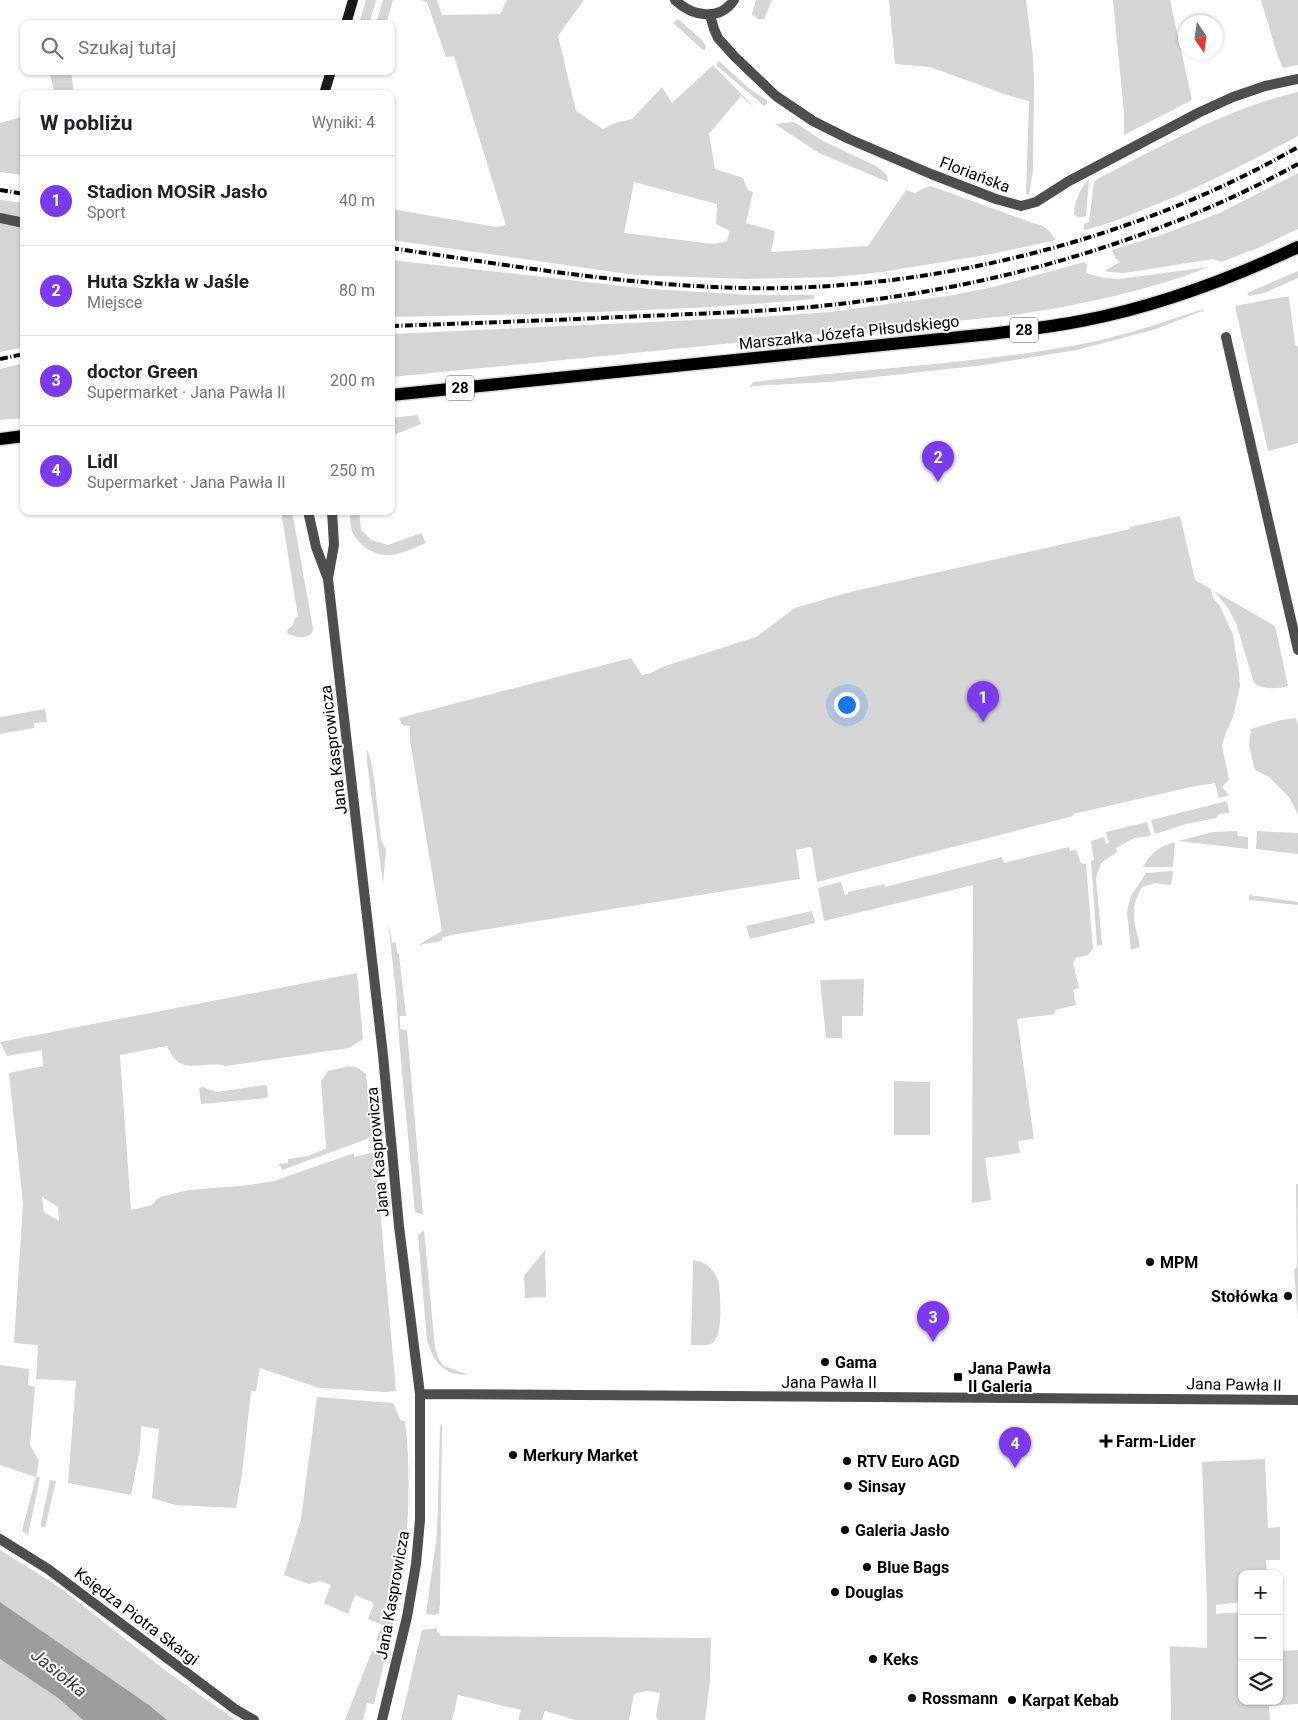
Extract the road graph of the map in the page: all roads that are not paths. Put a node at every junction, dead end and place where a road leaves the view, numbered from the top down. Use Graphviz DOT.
graph roads {
  1 [pos="353,0"];
  2 [pos="675,0"];
  3 [pos="734,0"];
  4 [pos="710,15"];
  5 [pos="347,20"];
  6 [pos="330,75"];
  7 [pos="1298,79"];
  8 [pos="325,90"];
  9 [pos="0,218"];
  10 [pos="20,222"];
  11 [pos="1298,247"];
  12 [pos="1226,338"];
  13 [pos="395,395"];
  14 [pos="20,436"];
  15 [pos="0,439"];
  16 [pos="309,515"];
  17 [pos="332,515"];
  18 [pos="328,579"];
  19 [pos="1298,650"];
  20 [pos="420,1394"];
  21 [pos="1298,1400"];
  22 [pos="0,1539"];
  23 [pos="254,1720"];
  24 [pos="382,1720"];
  1 -- 5 [label="main road"];
  2 -- 4 [label="street"];
  3 -- 4 [label="street"];
  4 -- 7 [label="street, Floriańska"];
  6 -- 8 [label="main road"];
  9 -- 10 [label="street"];
  11 -- 13 [label="main road, Marszałka Józefa Piłsudskiego / 28"];
  12 -- 19 [label="street"];
  14 -- 15 [label="main road"];
  16 -- 18 [label="street, Jana Kasprowicza"];
  17 -- 18 [label="street, Jana Kasprowicza"];
  18 -- 20 [label="street, Jana Kasprowicza"];
  20 -- 21 [label="street, Jana Pawła II"];
  20 -- 24 [label="street, Jana Kasprowicza"];
  22 -- 23 [label="street, Księdza Piotra Skargi"];
}
